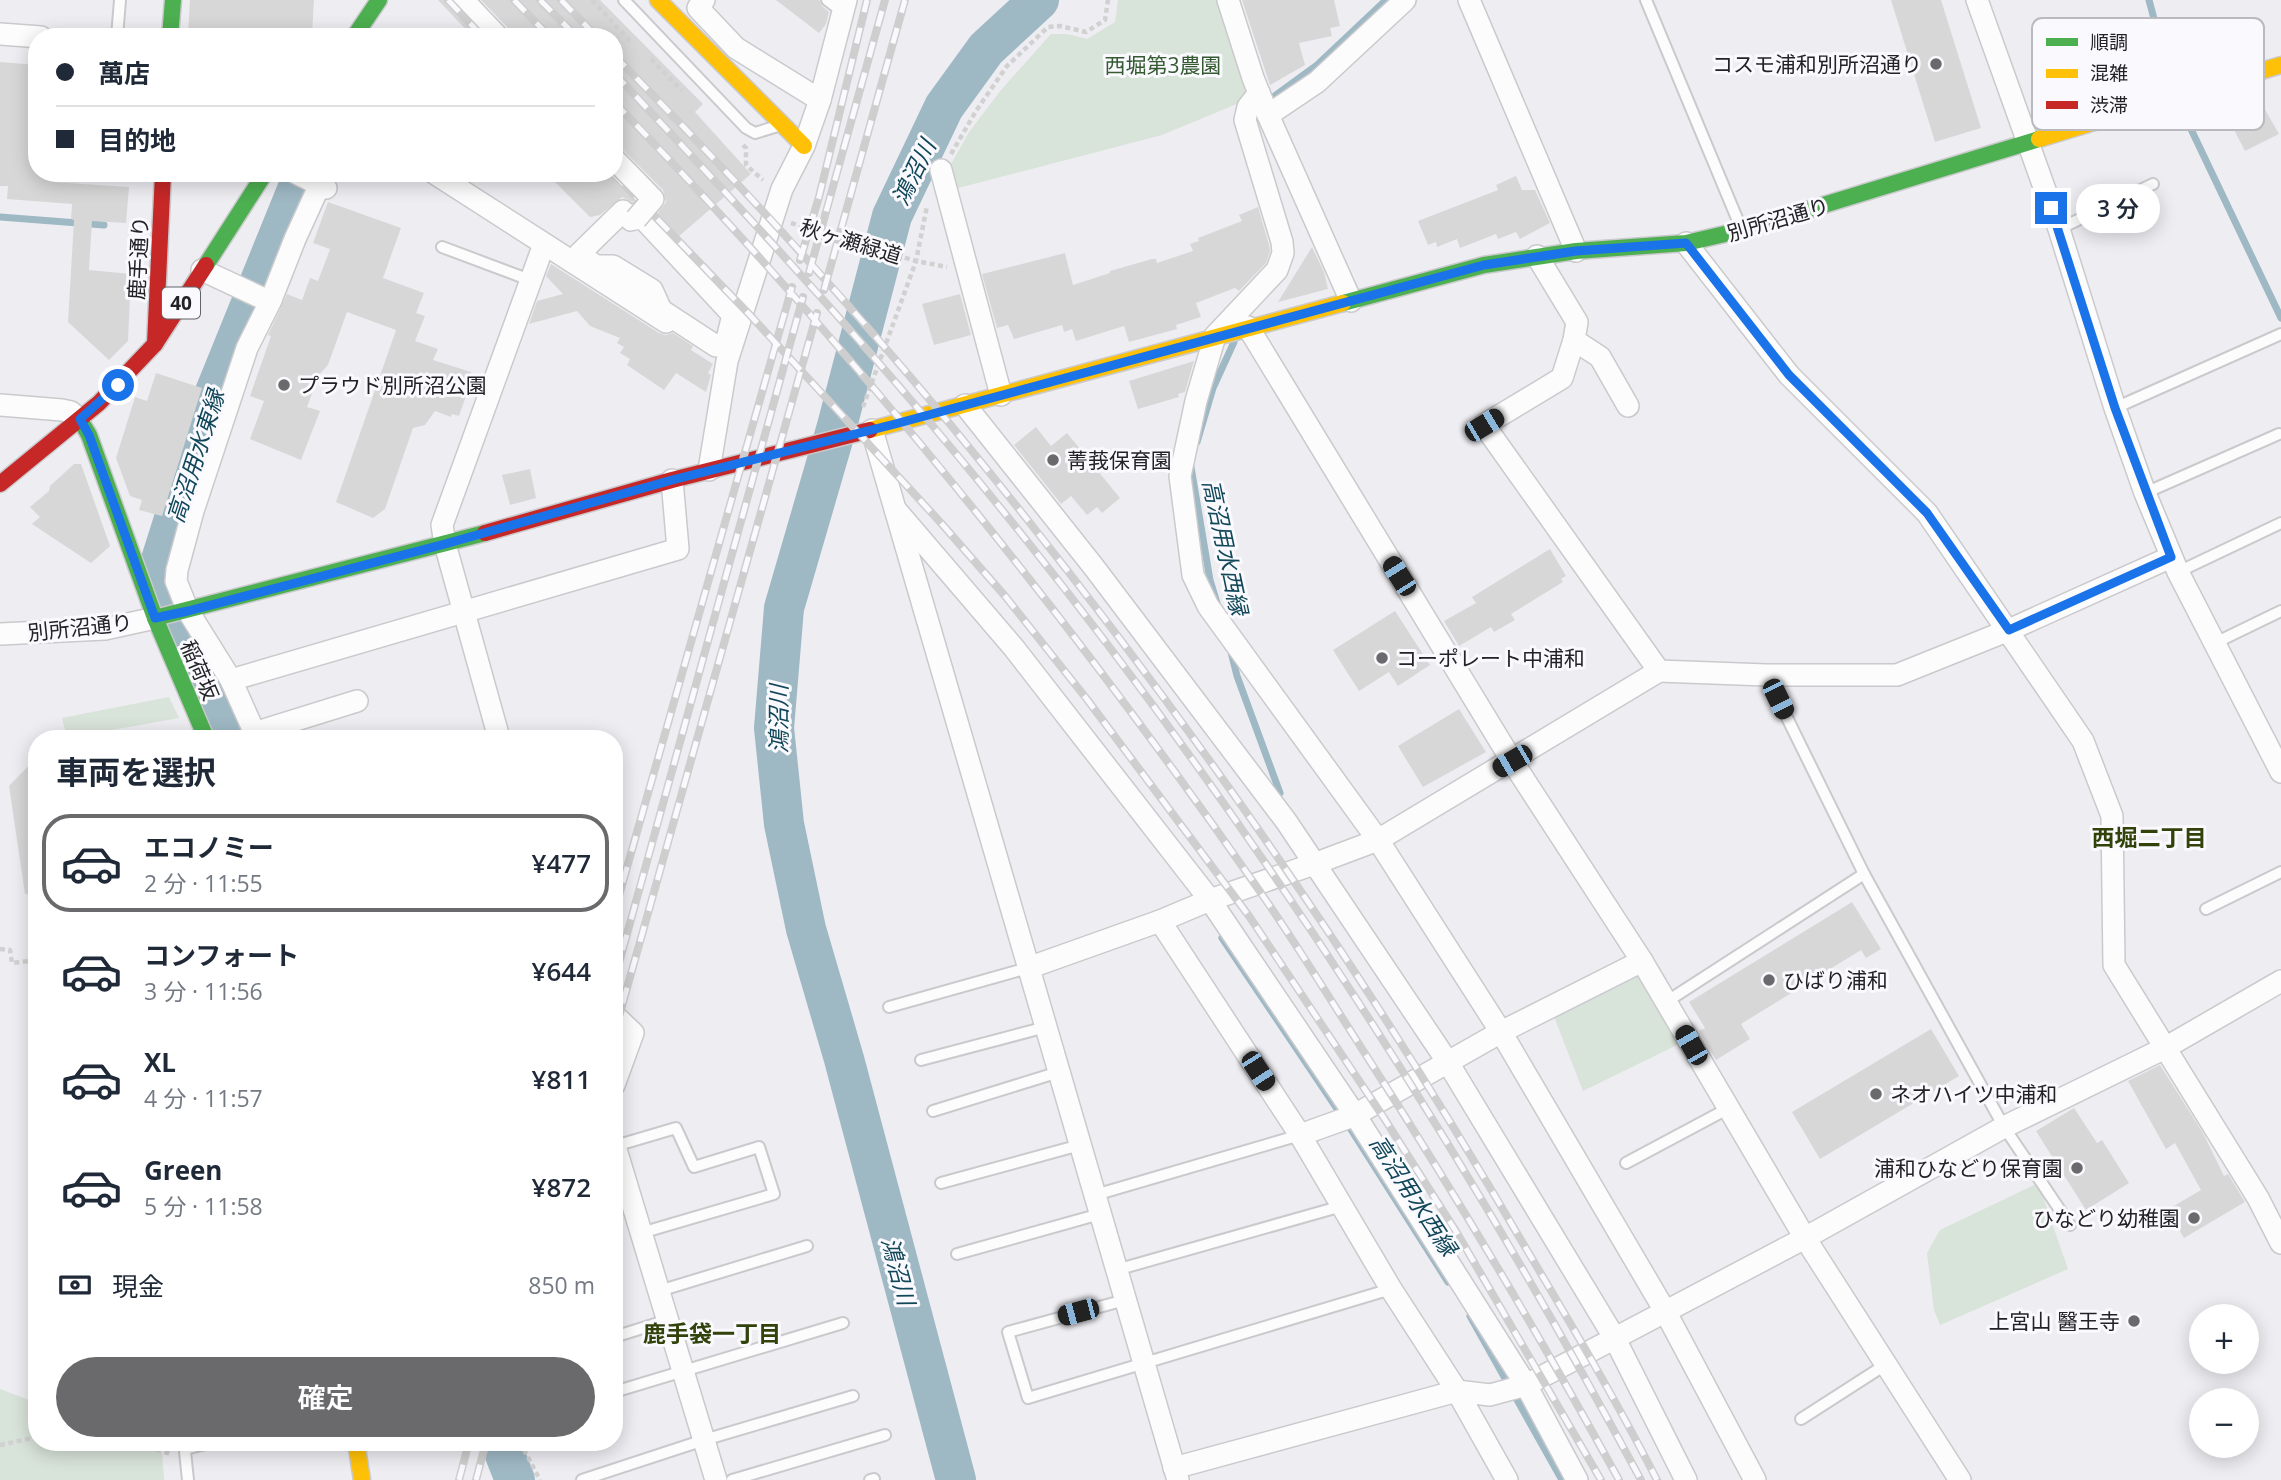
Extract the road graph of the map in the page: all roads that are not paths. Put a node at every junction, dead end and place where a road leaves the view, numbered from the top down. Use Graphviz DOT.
graph roads {
  1 [pos="120,0"];
  2 [pos="173,0"];
  3 [pos="379,0"];
  4 [pos="463,0"];
  5 [pos="624,0"];
  6 [pos="658,0"];
  7 [pos="704,0"];
  8 [pos="1228,0"];
  9 [pos="1405,0"];
  10 [pos="1469,0"];
  11 [pos="1646,0"];
  12 [pos="1977,0"];
  13 [pos="839,4"];
  14 [pos="118,28"];
  15 [pos="171,28"];
  16 [pos="360,28"];
  17 [pos="489,28"];
  18 [pos="0,34"];
  19 [pos="28,36"];
  20 [pos="699,41"];
  21 [pos="680,59"];
  22 [pos="2281,65"];
  23 [pos="2264,70"];
  24 [pos="820,100"];
  25 [pos="1264,104"];
  26 [pos="782,124"];
  27 [pos="2072,130"];
  28 [pos="2028,144"];
  29 [pos="804,146"];
  30 [pos="623,168"];
  31 [pos="941,170"];
  32 [pos="163,182"];
  33 [pos="259,182"];
  34 [pos="314,182"];
  35 [pos="448,182"];
  36 [pos="2153,184"];
  37 [pos="636,219"];
  38 [pos="2059,229"];
  39 [pos="1742,230"];
  40 [pos="1686,243"];
  41 [pos="544,244"];
  42 [pos="442,247"];
  43 [pos="1576,251"];
  44 [pos="1536,256"];
  45 [pos="202,270"];
  46 [pos="530,280"];
  47 [pos="266,299"];
  48 [pos="1351,301"];
  49 [pos="733,315"];
  50 [pos="1236,331"];
  51 [pos="2281,334"];
  52 [pos="1574,340"];
  53 [pos="155,344"];
  54 [pos="727,361"];
  55 [pos="1001,395"];
  56 [pos="0,405"];
  57 [pos="965,405"];
  58 [pos="1628,407"];
  59 [pos="2115,408"];
  60 [pos="80,419"];
  61 [pos="872,430"];
  62 [pos="2279,434"];
  63 [pos="709,470"];
  64 [pos="672,480"];
  65 [pos="0,484"];
  66 [pos="2145,493"];
  67 [pos="895,509"];
  68 [pos="2281,523"];
  69 [pos="445,544"];
  70 [pos="2174,564"];
  71 [pos="2281,611"];
  72 [pos="185,612"];
  73 [pos="466,612"];
  74 [pos="160,617"];
  75 [pos="2009,630"];
  76 [pos="0,634"];
  77 [pos="2215,643"];
  78 [pos="1659,671"];
  79 [pos="1766,675"];
  80 [pos="230,680"];
  81 [pos="357,701"];
  82 [pos="203,730"];
  83 [pos="253,730"];
  84 [pos="273,730"];
  85 [pos="497,730"];
  86 [pos="1512,761"];
  87 [pos="2281,772"];
  88 [pos="1378,839"];
  89 [pos="1314,864"];
  90 [pos="2281,872"];
  91 [pos="1864,874"];
  92 [pos="1210,900"];
  93 [pos="2206,909"];
  94 [pos="1160,921"];
  95 [pos="1642,961"];
  96 [pos="1028,968"];
  97 [pos="2281,981"];
  98 [pos="1666,1002"];
  99 [pos="889,1007"];
  100 [pos="623,1024"];
  101 [pos="1046,1027"];
  102 [pos="1501,1032"];
  103 [pos="2165,1048"];
  104 [pos="623,1060"];
  105 [pos="921,1060"];
  106 [pos="1447,1061"];
  107 [pos="1059,1072"];
  108 [pos="1729,1108"];
  109 [pos="933,1111"];
  110 [pos="1354,1116"];
  111 [pos="2004,1127"];
  112 [pos="1300,1135"];
  113 [pos="623,1142"];
  114 [pos="1080,1145"];
  115 [pos="1626,1163"];
  116 [pos="623,1170"];
  117 [pos="941,1183"];
  118 [pos="1097,1205"];
  119 [pos="1342,1206"];
  120 [pos="2070,1224"];
  121 [pos="642,1233"];
  122 [pos="1805,1238"];
  123 [pos="2281,1243"];
  124 [pos="807,1246"];
  125 [pos="957,1254"];
  126 [pos="1116,1270"];
  127 [pos="1391,1289"];
  128 [pos="659,1291"];
  129 [pos="1125,1300"];
  130 [pos="1665,1311"];
  131 [pos="668,1320"];
  132 [pos="843,1323"];
  133 [pos="623,1334"];
  134 [pos="1614,1337"];
  135 [pos="1144,1364"];
  136 [pos="1885,1365"];
  137 [pos="683,1371"];
  138 [pos="1523,1386"];
  139 [pos="623,1389"];
  140 [pos="1457,1391"];
  141 [pos="853,1396"];
  142 [pos="1801,1419"];
  143 [pos="885,1435"];
  144 [pos="704,1440"];
  145 [pos="185,1451"];
  146 [pos="357,1451"];
  147 [pos="1176,1474"];
  148 [pos="188,1480"];
  149 [pos="362,1480"];
  150 [pos="582,1480"];
  151 [pos="716,1480"];
  152 [pos="732,1480"];
  153 [pos="1507,1480"];
  154 [pos="1577,1480"];
  155 [pos="1686,1480"];
  156 [pos="1755,1480"];
  157 [pos="1960,1480"];
  1 -- 14 [label="lane"];
  2 -- 15 [label="street"];
  3 -- 16 [label="street"];
  4 -- 17 [label="street"];
  5 -- 21 [label="lane"];
  6 -- 20 [label="street"];
  7 -- 24 [label="street"];
  8 -- 25 [label="street"];
  9 -- 25 [label="street"];
  10 -- 43 [label="street"];
  11 -- 39 [label="lane"];
  12 -- 28 [label="street"];
  13 -- 24 [label="street"];
  18 -- 19 [label="street"];
  20 -- 21 [label="lane"];
  20 -- 26 [label="street"];
  21 -- 26 [label="lane"];
  22 -- 23 [label="street, 別所沼通り"];
  24 -- 29 [label="street"];
  25 -- 48 [label="street"];
  25 -- 50 [label="street"];
  26 -- 29 [label="street"];
  27 -- 28 [label="street, 別所沼通り"];
  28 -- 38 [label="street"];
  28 -- 39 [label="street, 別所沼通り"];
  29 -- 54 [label="street"];
  30 -- 37 [label="street, bridge"];
  31 -- 55 [label="street"];
  32 -- 53 [label="street, 鹿手通り"];
  33 -- 45 [label="street, 40"];
  34 -- 47 [label="street"];
  35 -- 41 [label="street"];
  36 -- 38 [label="lane"];
  38 -- 59 [label="street"];
  39 -- 40 [label="street, 別所沼通り"];
  40 -- 43 [label="street, 別所沼通り"];
  40 -- 75 [label="street"];
  41 -- 46 [label="street"];
  41 -- 54 [label="street"];
  42 -- 46 [label="lane"];
  43 -- 44 [label="street, 別所沼通り"];
  44 -- 48 [label="street, 別所沼通り"];
  44 -- 52 [label="street"];
  45 -- 47 [label="street"];
  45 -- 53 [label="street, 40"];
  46 -- 69 [label="street"];
  47 -- 72 [label="street"];
  48 -- 50 [label="street, 別所沼通り"];
  49 -- 49 [label="street"];
  50 -- 55 [label="street, 別所沼通り"];
  50 -- 86 [label="street"];
  50 -- 88 [label="street"];
  51 -- 59 [label="lane"];
  52 -- 58 [label="street"];
  52 -- 78 [label="street"];
  53 -- 60 [label="street, 40"];
  54 -- 63 [label="street"];
  55 -- 57 [label="street, 別所沼通り"];
  56 -- 60 [label="street"];
  57 -- 61 [label="street, 別所沼通り"];
  57 -- 89 [label="street"];
  59 -- 66 [label="street"];
  60 -- 65 [label="street, 40"];
  60 -- 74 [label="street, 稲荷坂"];
  61 -- 63 [label="street, 別所沼通り"];
  61 -- 67 [label="street"];
  62 -- 66 [label="lane"];
  63 -- 64 [label="street, 別所沼通り"];
  64 -- 69 [label="street, 別所沼通り"];
  64 -- 73 [label="street"];
  66 -- 70 [label="street"];
  67 -- 92 [label="street"];
  67 -- 96 [label="street"];
  68 -- 70 [label="lane"];
  69 -- 72 [label="street, 別所沼通り"];
  69 -- 73 [label="street"];
  70 -- 75 [label="street"];
  70 -- 77 [label="street"];
  71 -- 77 [label="lane"];
  72 -- 74 [label="street, 別所沼通り"];
  72 -- 80 [label="street"];
  73 -- 80 [label="street"];
  73 -- 85 [label="street"];
  74 -- 76 [label="street, 別所沼通り"];
  74 -- 82 [label="street, 稲荷坂"];
  75 -- 79 [label="street"];
  75 -- 103 [label="street"];
  77 -- 87 [label="street"];
  78 -- 79 [label="street"];
  78 -- 86 [label="street"];
  79 -- 91 [label="lane"];
  80 -- 83 [label="street"];
  81 -- 84 [label="street"];
  86 -- 88 [label="street"];
  86 -- 95 [label="street"];
  88 -- 89 [label="street"];
  88 -- 102 [label="street"];
  89 -- 92 [label="street"];
  89 -- 106 [label="street"];
  90 -- 93 [label="lane"];
  91 -- 98 [label="lane"];
  91 -- 111 [label="lane"];
  92 -- 94 [label="street"];
  92 -- 110 [label="street"];
  94 -- 96 [label="street"];
  94 -- 112 [label="street"];
  95 -- 98 [label="street"];
  95 -- 102 [label="street"];
  96 -- 99 [label="lane"];
  96 -- 101 [label="street"];
  97 -- 103 [label="street"];
  98 -- 108 [label="street"];
  100 -- 104 [label="street"];
  101 -- 105 [label="lane"];
  101 -- 107 [label="street"];
  102 -- 106 [label="street"];
  102 -- 130 [label="street"];
  103 -- 111 [label="street"];
  103 -- 123 [label="street"];
  106 -- 110 [label="street"];
  106 -- 134 [label="street"];
  107 -- 109 [label="lane"];
  107 -- 114 [label="street"];
  108 -- 115 [label="lane"];
  108 -- 122 [label="street"];
  110 -- 112 [label="street"];
  110 -- 138 [label="street"];
  111 -- 120 [label="lane"];
  111 -- 122 [label="street"];
  112 -- 118 [label="lane"];
  112 -- 119 [label="street"];
  113 -- 121 [label="lane"];
  114 -- 117 [label="lane"];
  114 -- 118 [label="street"];
  116 -- 121 [label="street"];
  118 -- 125 [label="lane"];
  118 -- 126 [label="street"];
  119 -- 126 [label="lane"];
  119 -- 127 [label="street"];
  121 -- 128 [label="street"];
  122 -- 130 [label="street"];
  122 -- 136 [label="street"];
  124 -- 128 [label="lane"];
  126 -- 129 [label="street"];
  127 -- 135 [label="lane"];
  127 -- 140 [label="street"];
  128 -- 131 [label="street"];
  129 -- 135 [label="street"];
  129 -- 135 [label="lane"];
  130 -- 134 [label="street"];
  130 -- 156 [label="street"];
  131 -- 133 [label="lane"];
  131 -- 137 [label="street"];
  132 -- 137 [label="lane"];
  134 -- 138 [label="street"];
  134 -- 155 [label="street"];
  135 -- 147 [label="street"];
  136 -- 142 [label="lane"];
  136 -- 157 [label="street"];
  137 -- 139 [label="lane"];
  137 -- 144 [label="street"];
  138 -- 140 [label="street"];
  138 -- 154 [label="street"];
  140 -- 147 [label="street"];
  140 -- 153 [label="street"];
  141 -- 144 [label="lane"];
  143 -- 152 [label="lane"];
  144 -- 150 [label="lane"];
  144 -- 151 [label="street"];
  145 -- 148 [label="lane"];
  146 -- 149 [label="street"];
}
